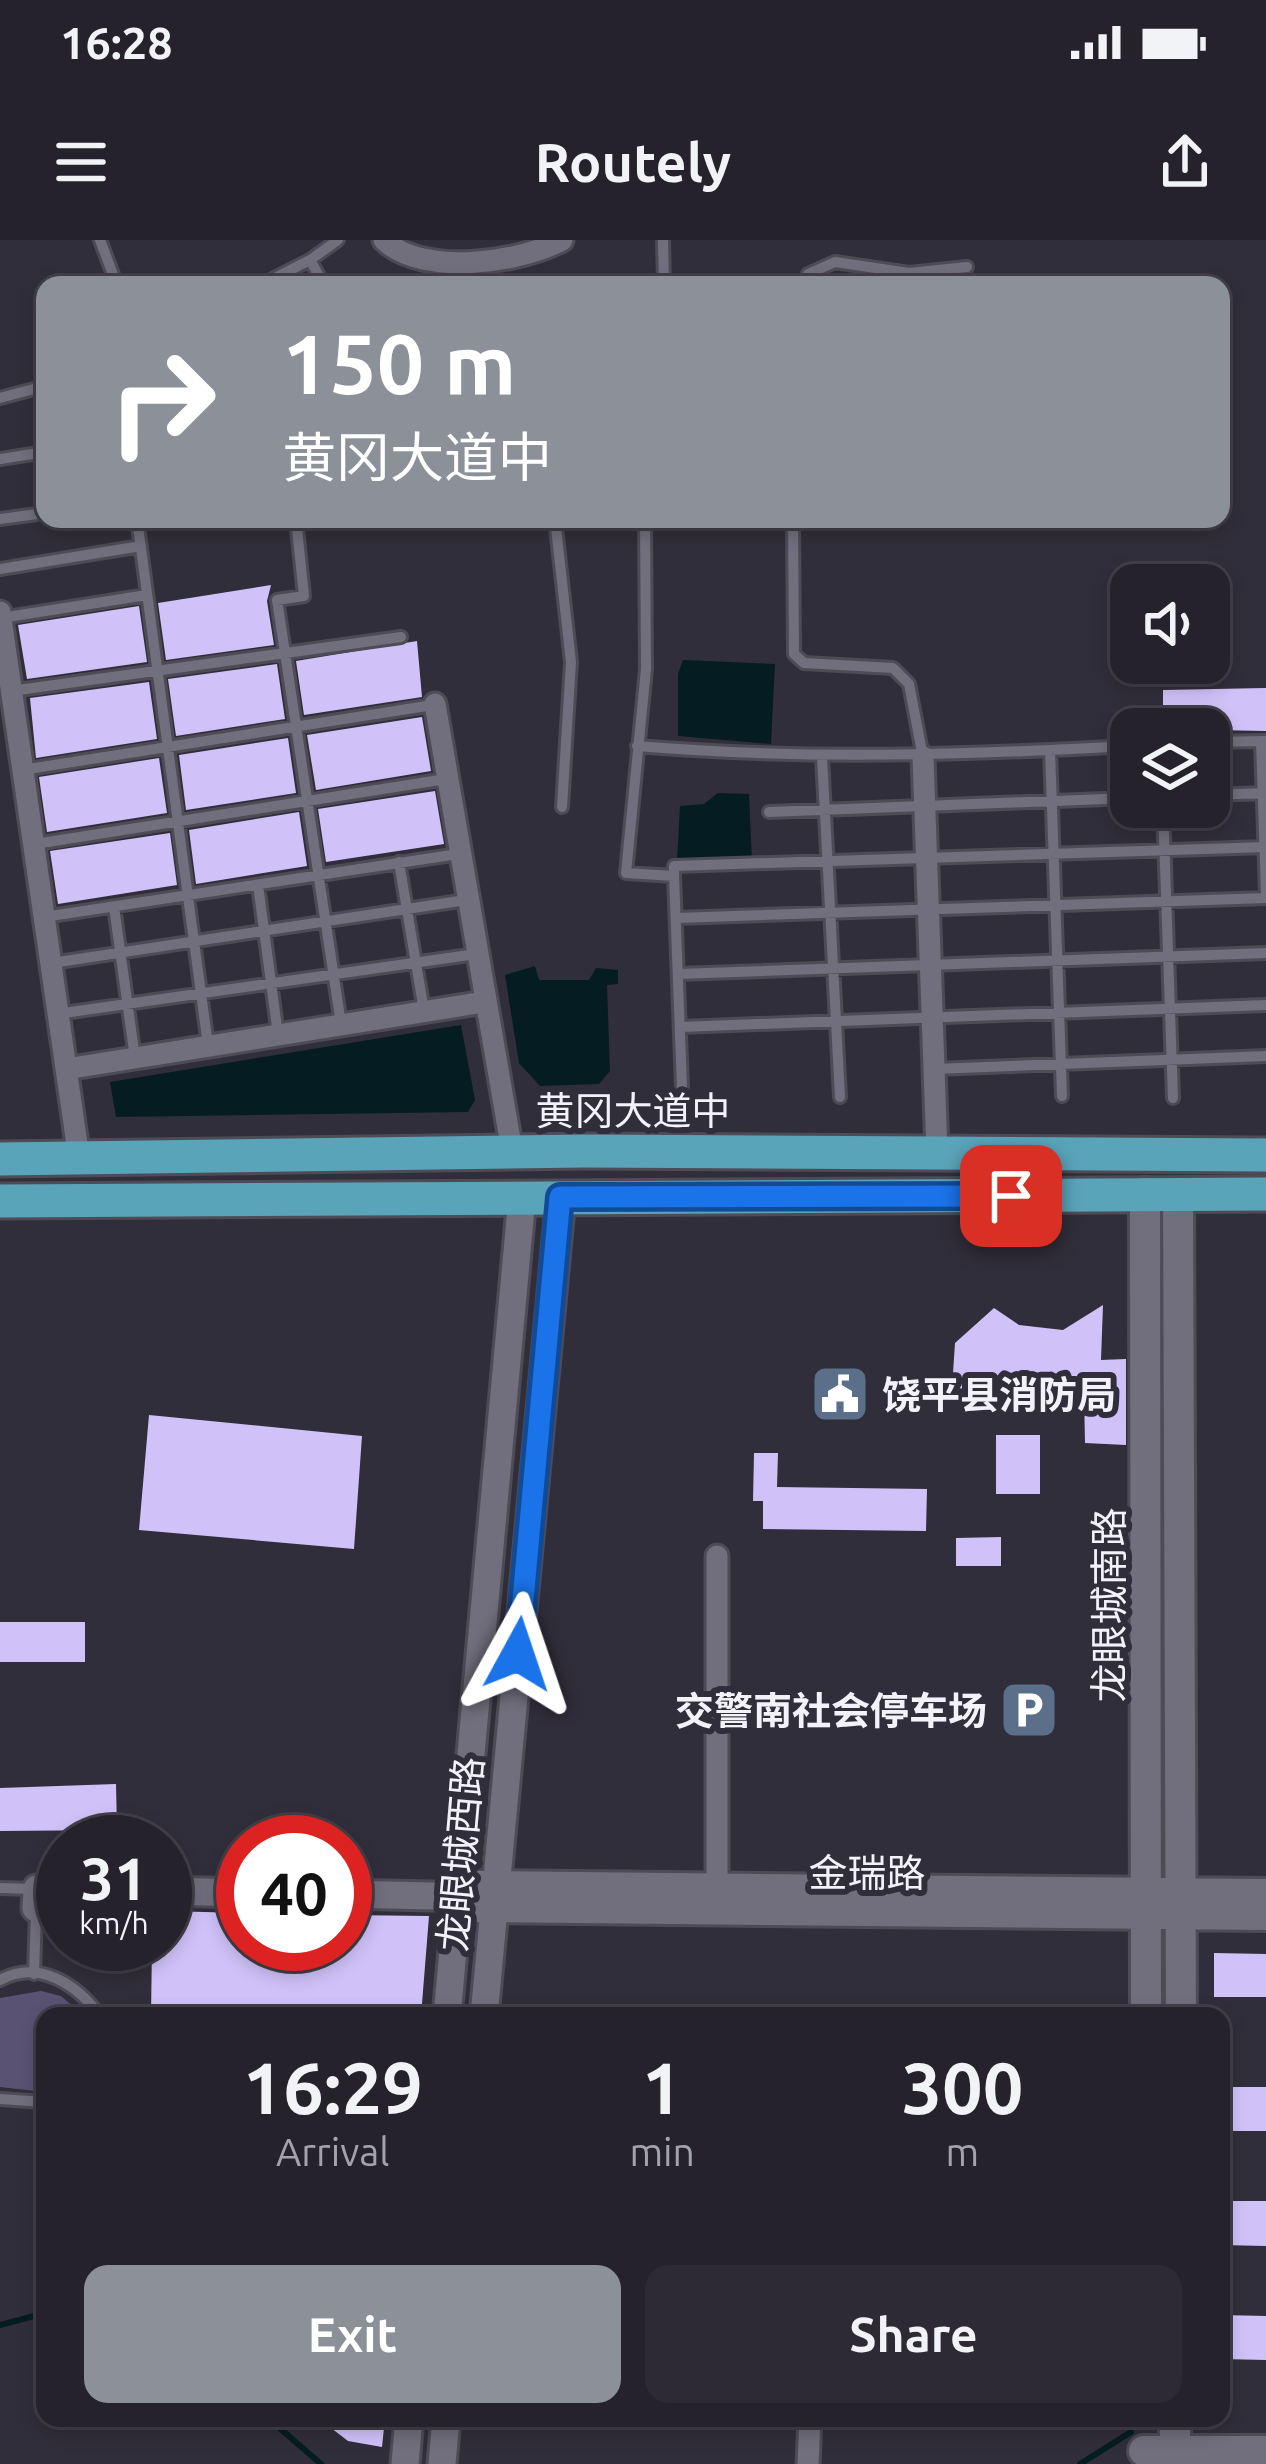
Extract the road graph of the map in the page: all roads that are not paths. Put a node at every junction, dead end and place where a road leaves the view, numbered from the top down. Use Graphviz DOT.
graph roads {
  1 [pos="100,240"];
  2 [pos="338,240"];
  3 [pos="384,240"];
  4 [pos="562,240"];
  5 [pos="663,240"];
  6 [pos="310,260"];
  7 [pos="967,267"];
  8 [pos="114,276"];
  9 [pos="279,276"];
  10 [pos="319,276"];
  11 [pos="664,276"];
  12 [pos="808,276"];
  13 [pos="36,388"];
  14 [pos="0,398"];
  15 [pos="36,453"];
  16 [pos="0,459"];
  17 [pos="36,514"];
  18 [pos="0,519"];
  19 [pos="138,528"];
  20 [pos="297,528"];
  21 [pos="556,528"];
  22 [pos="645,528"];
  23 [pos="793,528"];
  24 [pos="141,546"];
  25 [pos="0,569"];
  26 [pos="147,595"];
  27 [pos="0,615"];
  28 [pos="401,637"];
  29 [pos="286,653"];
  30 [pos="156,672"];
  31 [pos="11,692"];
  32 [pos="435,704"];
  33 [pos="298,726"];
  34 [pos="1263,741"];
  35 [pos="1230,742"];
  36 [pos="9,746"];
  37 [pos="637,746"];
  38 [pos="166,747"];
  39 [pos="1110,747"];
  40 [pos="1049,750"];
  41 [pos="822,757"];
  42 [pos="923,757"];
  43 [pos="22,770"];
  44 [pos="446,779"];
  45 [pos="1264,793"];
  46 [pos="1230,794"];
  47 [pos="1110,799"];
  48 [pos="309,801"];
  49 [pos="1052,801"];
  50 [pos="562,807"];
  51 [pos="925,807"];
  52 [pos="825,810"];
  53 [pos="769,812"];
  54 [pos="176,822"];
  55 [pos="1164,828"];
  56 [pos="32,845"];
  57 [pos="1265,847"];
  58 [pos="1165,851"];
  59 [pos="458,854"];
  60 [pos="1053,856"];
  61 [pos="927,861"];
  62 [pos="399,862"];
  63 [pos="828,863"];
  64 [pos="320,874"];
  65 [pos="674,876"];
  66 [pos="259,885"];
  67 [pos="186,895"];
  68 [pos="1266,896"];
  69 [pos="466,900"];
  70 [pos="1167,902"];
  71 [pos="114,907"];
  72 [pos="1055,907"];
  73 [pos="406,909"];
  74 [pos="929,912"];
  75 [pos="830,915"];
  76 [pos="41,917"];
  77 [pos="676,918"];
  78 [pos="327,921"];
  79 [pos="264,930"];
  80 [pos="193,941"];
  81 [pos="120,952"];
  82 [pos="1266,953"];
  83 [pos="476,955"];
  84 [pos="1168,957"];
  85 [pos="1057,961"];
  86 [pos="48,963"];
  87 [pos="416,963"];
  88 [pos="931,966"];
  89 [pos="833,969"];
  90 [pos="678,974"];
  91 [pos="334,975"];
  92 [pos="272,984"];
  93 [pos="200,994"];
  94 [pos="484,1002"];
  95 [pos="128,1004"];
  96 [pos="1266,1005"];
  97 [pos="1170,1009"];
  98 [pos="424,1011"];
  99 [pos="57,1014"];
  100 [pos="1059,1014"];
  101 [pos="933,1019"];
  102 [pos="836,1022"];
  103 [pos="340,1024"];
  104 [pos="680,1028"];
  105 [pos="278,1035"];
  106 [pos="208,1045"];
  107 [pos="1266,1056"];
  108 [pos="135,1059"];
  109 [pos="1172,1060"];
  110 [pos="1060,1064"];
  111 [pos="66,1069"];
  112 [pos="934,1069"];
  113 [pos="682,1087"];
  114 [pos="840,1096"];
  115 [pos="1061,1096"];
  116 [pos="1173,1098"];
  117 [pos="517,1152"];
  118 [pos="882,1153"];
  119 [pos="938,1153"];
  120 [pos="1266,1155"];
  121 [pos="79,1158"];
  122 [pos="0,1159"];
  123 [pos="1161,1194"];
  124 [pos="1266,1194"];
  125 [pos="883,1196"];
  126 [pos="522,1197"];
  127 [pos="560,1197"];
  128 [pos="79,1200"];
  129 [pos="0,1201"];
  130 [pos="717,1556"];
  131 [pos="0,1888"];
  132 [pos="36,1894"];
  133 [pos="1266,1894"];
  134 [pos="372,1895"];
  135 [pos="479,1897"];
  136 [pos="717,1899"];
  137 [pos="1147,1903"];
  138 [pos="1183,1903"];
  139 [pos="1266,1915"];
  140 [pos="36,1960"];
  141 [pos="34,1974"];
  142 [pos="0,1980"];
  143 [pos="90,2007"];
  144 [pos="447,2007"];
  145 [pos="485,2007"];
  146 [pos="1146,2007"];
  147 [pos="1181,2007"];
  148 [pos="0,2098"];
  149 [pos="36,2101"];
  150 [pos="409,2427"];
  151 [pos="445,2427"];
  152 [pos="810,2427"];
  153 [pos="1175,2427"];
  154 [pos="1266,2451"];
  155 [pos="1144,2457"];
  156 [pos="405,2464"];
  157 [pos="442,2464"];
  158 [pos="808,2464"];
  159 [pos="1174,2464"];
  1 -- 8 [label="lane"];
  2 -- 6 [label="lane"];
  3 -- 4 [label="street"];
  5 -- 11 [label="lane"];
  6 -- 9 [label="lane"];
  6 -- 10 [label="lane"];
  7 -- 12 [label="lane"];
  13 -- 14 [label="lane"];
  15 -- 16 [label="lane"];
  17 -- 18 [label="lane"];
  19 -- 24 [label="lane"];
  20 -- 29 [label="lane"];
  21 -- 50 [label="lane"];
  22 -- 37 [label="lane"];
  23 -- 42 [label="lane"];
  24 -- 25 [label="lane"];
  24 -- 26 [label="lane"];
  26 -- 27 [label="lane"];
  26 -- 30 [label="lane"];
  27 -- 31 [label="street"];
  28 -- 29 [label="lane"];
  29 -- 30 [label="lane"];
  29 -- 33 [label="lane"];
  30 -- 31 [label="lane"];
  30 -- 38 [label="lane"];
  31 -- 36 [label="street"];
  32 -- 33 [label="lane"];
  32 -- 44 [label="street"];
  33 -- 38 [label="lane"];
  33 -- 48 [label="lane"];
  34 -- 35 [label="lane"];
  34 -- 45 [label="lane"];
  36 -- 43 [label="street"];
  37 -- 41 [label="lane"];
  37 -- 65 [label="lane"];
  38 -- 43 [label="lane"];
  38 -- 54 [label="lane"];
  39 -- 40 [label="lane"];
  40 -- 42 [label="lane"];
  40 -- 49 [label="lane"];
  41 -- 42 [label="lane"];
  41 -- 52 [label="lane"];
  42 -- 51 [label="street"];
  43 -- 56 [label="street"];
  44 -- 48 [label="lane"];
  44 -- 59 [label="street"];
  45 -- 46 [label="lane"];
  45 -- 57 [label="lane"];
  47 -- 49 [label="lane"];
  48 -- 54 [label="lane"];
  48 -- 64 [label="lane"];
  49 -- 51 [label="lane"];
  49 -- 60 [label="lane"];
  51 -- 52 [label="lane"];
  51 -- 61 [label="street"];
  52 -- 53 [label="lane"];
  52 -- 63 [label="lane"];
  54 -- 56 [label="lane"];
  54 -- 67 [label="lane"];
  55 -- 58 [label="lane"];
  56 -- 76 [label="street"];
  57 -- 58 [label="lane"];
  57 -- 68 [label="lane"];
  58 -- 60 [label="lane"];
  58 -- 70 [label="lane"];
  59 -- 62 [label="lane"];
  59 -- 69 [label="street"];
  60 -- 61 [label="lane"];
  60 -- 72 [label="lane"];
  61 -- 63 [label="lane"];
  61 -- 74 [label="street"];
  62 -- 64 [label="lane"];
  62 -- 73 [label="lane"];
  63 -- 65 [label="lane"];
  63 -- 75 [label="lane"];
  64 -- 66 [label="lane"];
  64 -- 78 [label="lane"];
  65 -- 77 [label="lane"];
  66 -- 67 [label="lane"];
  66 -- 79 [label="lane"];
  67 -- 71 [label="lane"];
  67 -- 80 [label="lane"];
  68 -- 70 [label="lane"];
  69 -- 73 [label="lane"];
  69 -- 83 [label="street"];
  70 -- 72 [label="lane"];
  70 -- 84 [label="lane"];
  71 -- 76 [label="lane"];
  71 -- 81 [label="lane"];
  72 -- 74 [label="lane"];
  72 -- 85 [label="lane"];
  73 -- 78 [label="lane"];
  73 -- 87 [label="lane"];
  74 -- 75 [label="lane"];
  74 -- 88 [label="street"];
  75 -- 77 [label="lane"];
  75 -- 89 [label="lane"];
  76 -- 86 [label="street"];
  77 -- 90 [label="lane"];
  78 -- 79 [label="lane"];
  78 -- 91 [label="lane"];
  79 -- 80 [label="lane"];
  79 -- 92 [label="lane"];
  80 -- 81 [label="lane"];
  80 -- 93 [label="lane"];
  81 -- 86 [label="lane"];
  81 -- 95 [label="lane"];
  82 -- 84 [label="lane"];
  83 -- 87 [label="lane"];
  83 -- 94 [label="street"];
  84 -- 85 [label="lane"];
  84 -- 97 [label="lane"];
  85 -- 88 [label="lane"];
  85 -- 100 [label="lane"];
  86 -- 99 [label="street"];
  87 -- 91 [label="lane"];
  87 -- 98 [label="lane"];
  88 -- 89 [label="lane"];
  88 -- 101 [label="street"];
  89 -- 90 [label="lane"];
  89 -- 102 [label="lane"];
  90 -- 104 [label="lane"];
  91 -- 92 [label="lane"];
  91 -- 103 [label="lane"];
  92 -- 93 [label="lane"];
  92 -- 105 [label="lane"];
  93 -- 95 [label="lane"];
  93 -- 106 [label="lane"];
  94 -- 98 [label="street"];
  94 -- 117 [label="street"];
  95 -- 99 [label="lane"];
  95 -- 108 [label="lane"];
  96 -- 97 [label="lane"];
  97 -- 100 [label="lane"];
  97 -- 109 [label="lane"];
  98 -- 103 [label="street"];
  99 -- 111 [label="street"];
  100 -- 101 [label="lane"];
  100 -- 110 [label="lane"];
  101 -- 102 [label="lane"];
  101 -- 112 [label="street"];
  102 -- 104 [label="lane"];
  102 -- 114 [label="lane"];
  103 -- 105 [label="street"];
  104 -- 113 [label="lane"];
  105 -- 106 [label="street"];
  106 -- 108 [label="street"];
  107 -- 109 [label="lane"];
  108 -- 111 [label="street"];
  109 -- 110 [label="lane"];
  109 -- 116 [label="lane"];
  110 -- 112 [label="lane"];
  110 -- 115 [label="lane"];
  111 -- 121 [label="street"];
  112 -- 119 [label="street"];
  117 -- 118 [label="main road, 黄冈大道中"];
  117 -- 121 [label="main road, 黄冈大道中"];
  117 -- 126 [label="main road"];
  118 -- 119 [label="main road, 黄冈大道中"];
  118 -- 125 [label="main road"];
  119 -- 120 [label="main road, 黄冈大道中"];
  121 -- 122 [label="main road, 黄冈大道中"];
  121 -- 128 [label="main road"];
  123 -- 124 [label="main road"];
  123 -- 125 [label="main road"];
  123 -- 137 [label="main road, 龙眼城南路"];
  123 -- 138 [label="main road, 龙眼城南路"];
  125 -- 127 [label="main road"];
  126 -- 127 [label="main road"];
  126 -- 128 [label="main road"];
  126 -- 144 [label="street, 龙眼城西路"];
  127 -- 145 [label="street, 龙眼城西路"];
  128 -- 129 [label="main road"];
  130 -- 136 [label="street"];
  131 -- 132 [label="lane"];
  133 -- 138 [label="main road, 金瑞路"];
  134 -- 135 [label="street, 金瑞路"];
  135 -- 136 [label="main road, 金瑞路"];
  136 -- 137 [label="main road, 金瑞路"];
  137 -- 138 [label="main road, 金瑞路"];
  137 -- 146 [label="main road, 龙眼城南路"];
  138 -- 139 [label="main road, 金瑞路"];
  138 -- 147 [label="main road, 龙眼城南路"];
  140 -- 141 [label="lane"];
  141 -- 142 [label="lane"];
  141 -- 143 [label="lane"];
  148 -- 149 [label="lane"];
  150 -- 156 [label="street"];
  151 -- 157 [label="street"];
  152 -- 158 [label="street"];
  153 -- 159 [label="main road"];
  154 -- 155 [label="main road"];
}
